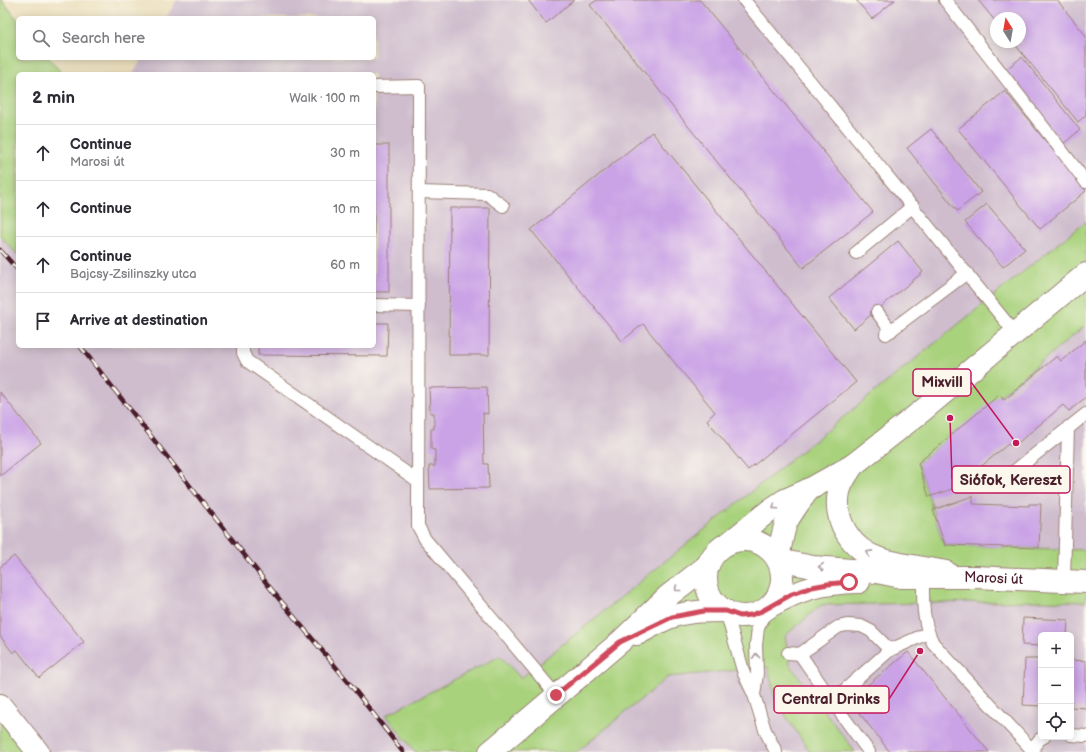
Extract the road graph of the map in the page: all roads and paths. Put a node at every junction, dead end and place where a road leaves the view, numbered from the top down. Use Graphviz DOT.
graph roads {
  1 [pos="744,0"];
  2 [pos="945,0"];
  3 [pos="376,87"];
  4 [pos="1086,182"];
  5 [pos="419,192"];
  6 [pos="503,206"];
  7 [pos="913,206"];
  8 [pos="856,253"];
  9 [pos="967,273"];
  10 [pos="1086,274"];
  11 [pos="376,305"];
  12 [pos="419,306"];
  13 [pos="878,312"];
  14 [pos="1015,333"];
  15 [pos="243,348"];
  16 [pos="1086,414"];
  17 [pos="1068,427"];
  18 [pos="853,465"];
  19 [pos="1012,473"];
  20 [pos="418,481"];
  21 [pos="810,488"];
  22 [pos="730,542"];
  23 [pos="778,560"];
  24 [pos="708,565"];
  25 [pos="901,577"];
  26 [pos="923,577"];
  27 [pos="974,578"];
  28 [pos="1064,582"];
  29 [pos="1086,582"];
  30 [pos="769,607"];
  31 [pos="726,611"];
  32 [pos="928,633"];
  33 [pos="620,642"];
  34 [pos="890,650"];
  35 [pos="556,695"];
  36 [pos="754,695"];
  37 [pos="832,701"];
  38 [pos="0,705"];
  39 [pos="1074,735"];
  40 [pos="1086,736"];
  41 [pos="1039,740"];
  42 [pos="1032,751"];
  43 [pos="38,752"];
  44 [pos="490,752"];
  45 [pos="776,752"];
  46 [pos="869,752"];
  1 -- 7 [label="lane"];
  2 -- 4 [label="lane"];
  3 -- 5 [label="lane"];
  5 -- 6 [label="lane"];
  5 -- 12 [label="lane"];
  7 -- 8 [label="lane"];
  7 -- 9 [label="lane"];
  9 -- 13 [label="lane"];
  9 -- 14 [label="lane"];
  10 -- 14 [label="street"];
  11 -- 12 [label="lane"];
  12 -- 20 [label="lane"];
  14 -- 18 [label="street"];
  15 -- 20 [label="lane"];
  16 -- 17 [label="lane"];
  17 -- 19 [label="lane"];
  17 -- 28 [label="lane"];
  18 -- 21 [label="street"];
  27 -- 18 [label="street, one-way"];
  20 -- 35 [label="lane"];
  21 -- 22 [label="street, one-way"];
  21 -- 23 [label="street"];
  22 -- 23 [label="street"];
  22 -- 24 [label="street"];
  25 -- 23 [label="street, Marosi út, one-way"];
  23 -- 30 [label="street"];
  24 -- 31 [label="street"];
  24 -- 33 [label="street, one-way"];
  25 -- 26 [label="street, Marosi út"];
  25 -- 30 [label="street, Marosi út"];
  26 -- 27 [label="street, Marosi út"];
  26 -- 32 [label="lane"];
  27 -- 28 [label="street, Marosi út"];
  28 -- 29 [label="street, Marosi út"];
  30 -- 31 [label="street"];
  36 -- 30 [label="lane, one-way"];
  31 -- 33 [label="street"];
  31 -- 36 [label="lane"];
  32 -- 34 [label="lane"];
  32 -- 42 [label="lane"];
  33 -- 35 [label="street"];
  34 -- 37 [label="lane"];
  34 -- 37 [label="lane"];
  35 -- 44 [label="street"];
  36 -- 45 [label="lane"];
  37 -- 46 [label="lane"];
  38 -- 43 [label="street"];
  39 -- 40 [label="lane"];
  41 -- 42 [label="lane"];
}
